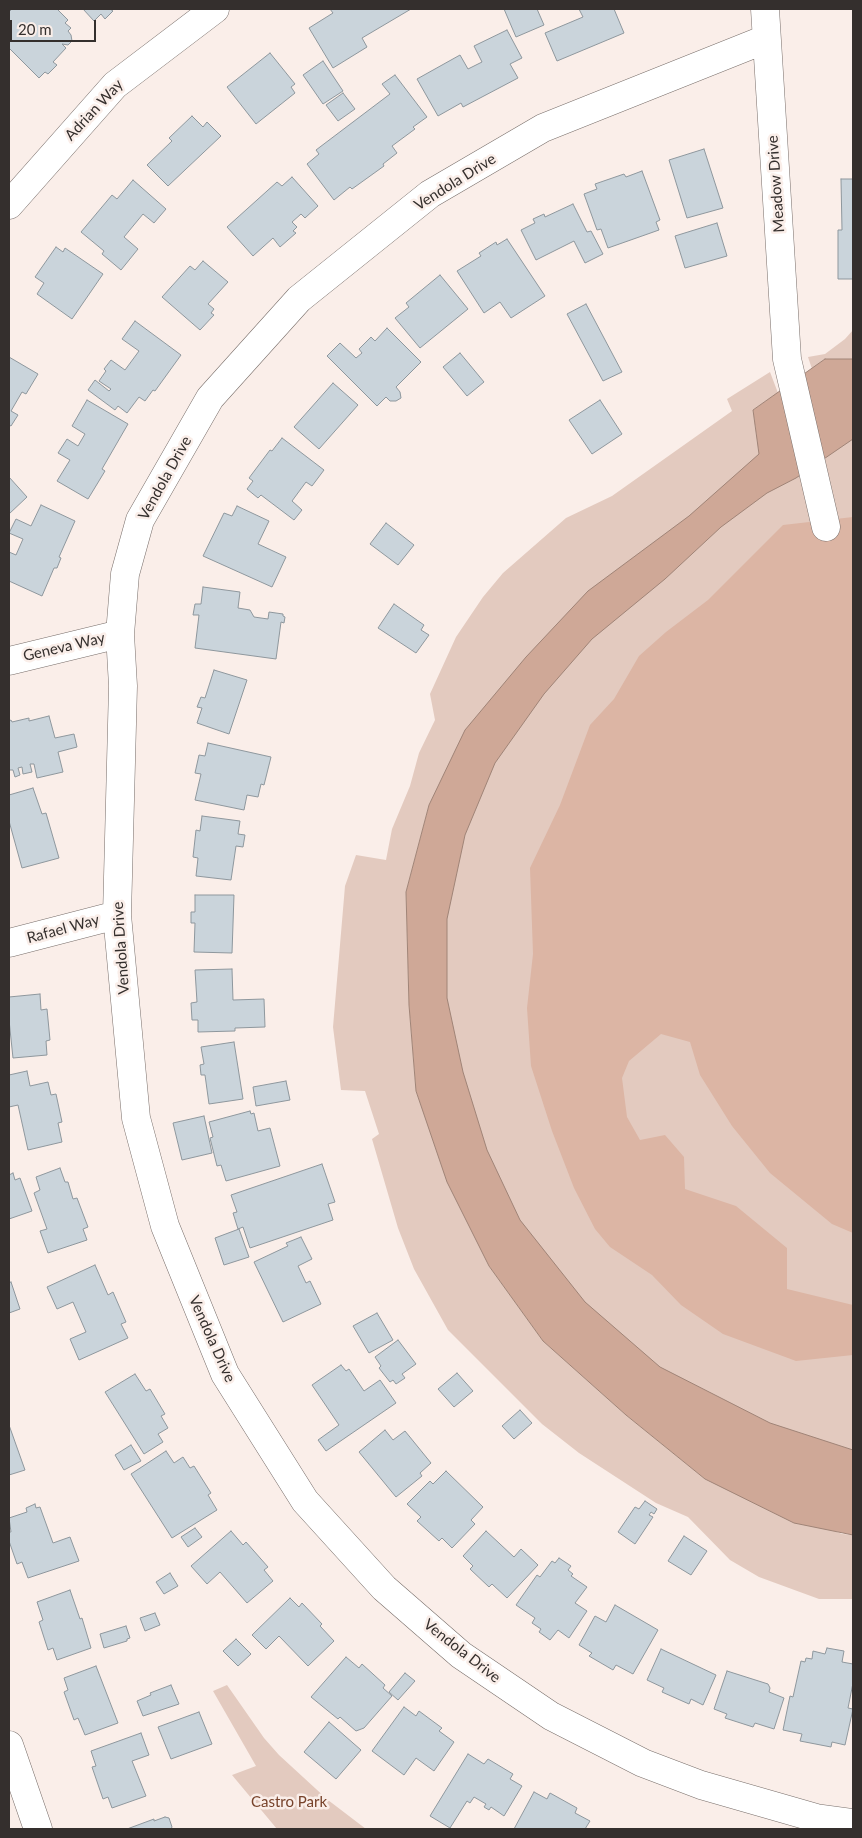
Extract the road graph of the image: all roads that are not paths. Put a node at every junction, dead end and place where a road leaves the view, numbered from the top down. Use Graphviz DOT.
graph roads {
  1 [pos="215,9"];
  2 [pos="765,9"];
  3 [pos="766,40"];
  4 [pos="9,205"];
  5 [pos="826,526"];
  6 [pos="120,634"];
  7 [pos="9,660"];
  8 [pos="117,915"];
  9 [pos="9,943"];
  10 [pos="9,1745"];
  11 [pos="853,1822"];
  12 [pos="38,1829"];
  1 -- 4 [label="street, Adrian Way"];
  2 -- 3 [label="street, Meadow Drive"];
  3 -- 5 [label="street, Meadow Drive"];
  3 -- 6 [label="street, Vendola Drive"];
  6 -- 7 [label="street, Geneva Way"];
  6 -- 8 [label="street, Vendola Drive"];
  8 -- 9 [label="street, Rafael Way"];
  8 -- 11 [label="street, Vendola Drive"];
  10 -- 12 [label="street"];
}
